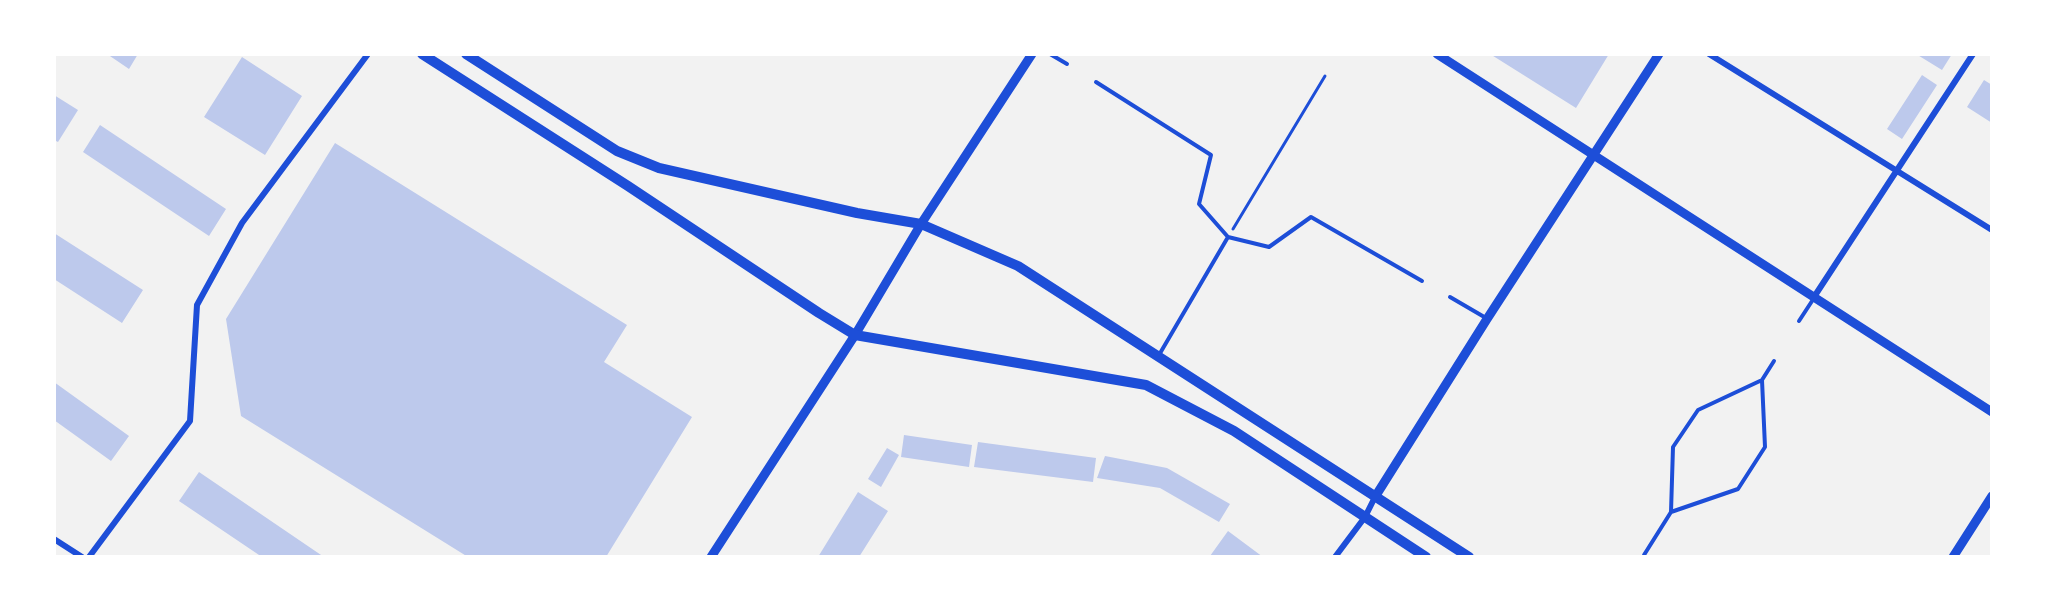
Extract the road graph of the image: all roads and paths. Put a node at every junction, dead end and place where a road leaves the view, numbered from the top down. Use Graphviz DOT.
graph roads {
  1 [pos="368,54"];
  2 [pos="422,54"];
  3 [pos="466,54"];
  4 [pos="1032,54"];
  5 [pos="1050,54"];
  6 [pos="1437,54"];
  7 [pos="1659,54"];
  8 [pos="1709,54"];
  9 [pos="1973,54"];
  10 [pos="1066,64"];
  11 [pos="1325,76"];
  12 [pos="1096,82"];
  13 [pos="1593,156"];
  14 [pos="1897,171"];
  15 [pos="921,224"];
  16 [pos="1992,230"];
  17 [pos="1228,237"];
  18 [pos="1422,281"];
  19 [pos="1450,297"];
  20 [pos="1814,297"];
  21 [pos="1487,319"];
  22 [pos="1799,321"];
  23 [pos="855,335"];
  24 [pos="1158,357"];
  25 [pos="1774,361"];
  26 [pos="1762,380"];
  27 [pos="1992,412"];
  28 [pos="1992,495"];
  29 [pos="1375,497"];
  30 [pos="1671,512"];
  31 [pos="1365,517"];
  32 [pos="54,539"];
  33 [pos="1644,555"];
  34 [pos="82,557"];
  35 [pos="89,557"];
  36 [pos="711,557"];
  37 [pos="1335,557"];
  38 [pos="1426,557"];
  39 [pos="1469,557"];
  40 [pos="1953,557"];
  1 -- 35 [label="street"];
  2 -- 23 [label="main road"];
  3 -- 15 [label="main road"];
  4 -- 15 [label="street"];
  5 -- 10 [label="lane"];
  6 -- 13 [label="street"];
  7 -- 13 [label="street"];
  8 -- 14 [label="street"];
  9 -- 14 [label="street"];
  11 -- 17 [label="path"];
  12 -- 17 [label="lane"];
  13 -- 20 [label="street"];
  13 -- 21 [label="street"];
  14 -- 16 [label="street"];
  14 -- 20 [label="street"];
  15 -- 23 [label="street"];
  15 -- 24 [label="main road"];
  17 -- 18 [label="lane"];
  17 -- 24 [label="lane"];
  19 -- 21 [label="lane"];
  20 -- 22 [label="lane"];
  20 -- 27 [label="street"];
  21 -- 29 [label="street"];
  23 -- 31 [label="main road"];
  23 -- 36 [label="street"];
  24 -- 29 [label="main road"];
  25 -- 26 [label="lane"];
  26 -- 30 [label="lane"];
  26 -- 30 [label="lane"];
  28 -- 40 [label="street"];
  29 -- 31 [label="street"];
  29 -- 39 [label="main road"];
  30 -- 33 [label="lane"];
  31 -- 37 [label="street"];
  31 -- 38 [label="main road"];
  32 -- 34 [label="street"];
}
